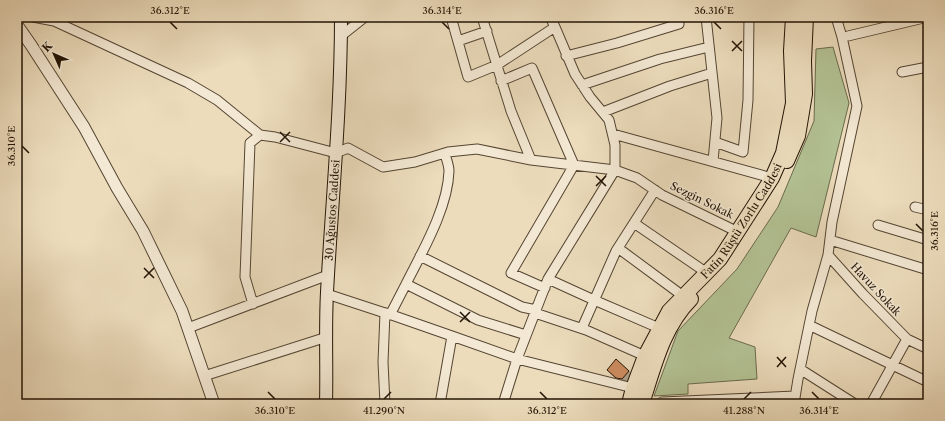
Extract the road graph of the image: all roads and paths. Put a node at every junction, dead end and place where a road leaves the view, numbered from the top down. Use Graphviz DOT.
graph roads {
  1 [pos="33,17"];
  2 [pos="341,17"];
  3 [pos="365,17"];
  4 [pos="451,17"];
  5 [pos="482,17"];
  6 [pos="550,17"];
  7 [pos="677,17"];
  8 [pos="706,17"];
  9 [pos="749,17"];
  10 [pos="793,17"];
  11 [pos="806,17"];
  12 [pos="836,17"];
  13 [pos="928,17"];
  14 [pos="17,26"];
  15 [pos="555,27"];
  16 [pos="486,31"];
  17 [pos="341,36"];
  18 [pos="848,36"];
  19 [pos="458,41"];
  20 [pos="709,47"];
  21 [pos="566,56"];
  22 [pos="497,65"];
  23 [pos="928,67"];
  24 [pos="902,72"];
  25 [pos="712,73"];
  26 [pos="502,80"];
  27 [pos="582,85"];
  28 [pos="603,112"];
  29 [pos="612,134"];
  30 [pos="260,135"];
  31 [pos="715,142"];
  32 [pos="336,153"];
  33 [pos="444,153"];
  34 [pos="531,160"];
  35 [pos="713,161"];
  36 [pos="574,165"];
  37 [pos="615,170"];
  38 [pos="772,178"];
  39 [pos="655,190"];
  40 [pos="916,207"];
  41 [pos="928,210"];
  42 [pos="634,223"];
  43 [pos="878,225"];
  44 [pos="738,232"];
  45 [pos="830,240"];
  46 [pos="928,240"];
  47 [pos="618,248"];
  48 [pos="828,255"];
  49 [pos="420,256"];
  50 [pos="928,270"];
  51 [pos="707,273"];
  52 [pos="328,275"];
  53 [pos="548,279"];
  54 [pos="406,284"];
  55 [pos="545,288"];
  56 [pos="327,294"];
  57 [pos="683,296"];
  58 [pos="594,300"];
  59 [pos="253,304"];
  60 [pos="535,311"];
  61 [pos="388,314"];
  62 [pos="809,325"];
  63 [pos="188,328"];
  64 [pos="582,328"];
  65 [pos="659,328"];
  66 [pos="526,335"];
  67 [pos="452,336"];
  68 [pos="327,337"];
  69 [pos="907,339"];
  70 [pos="928,349"];
  71 [pos="646,356"];
  72 [pos="517,359"];
  73 [pos="892,365"];
  74 [pos="800,369"];
  75 [pos="204,376"];
  76 [pos="928,382"];
  77 [pos="633,388"];
  78 [pos="795,400"];
  79 [pos="214,404"];
  80 [pos="326,404"];
  81 [pos="385,404"];
  82 [pos="440,404"];
  83 [pos="503,404"];
  84 [pos="630,404"];
  85 [pos="642,404"];
  86 [pos="662,404"];
  87 [pos="855,404"];
  88 [pos="871,404"];
  1 -- 30 [label="street"];
  2 -- 17 [label="main road, 30 Ağustos Caddesi"];
  3 -- 17 [label="street"];
  4 -- 19 [label="street"];
  5 -- 16 [label="street"];
  6 -- 15 [label="street"];
  7 -- 21 [label="street"];
  8 -- 20 [label="street"];
  9 -- 31 [label="street"];
  10 -- 38 [label="main road, Fatin Rüştü Zorlu Caddesi"];
  11 -- 85 [label="main road, Fatin Rüştü Zorlu Caddesi"];
  12 -- 45 [label="street"];
  13 -- 18 [label="street"];
  14 -- 63 [label="street"];
  15 -- 21 [label="street"];
  15 -- 22 [label="street"];
  16 -- 19 [label="street"];
  16 -- 22 [label="street"];
  17 -- 32 [label="main road, 30 Ağustos Caddesi"];
  19 -- 22 [label="street"];
  20 -- 25 [label="street"];
  20 -- 27 [label="street"];
  21 -- 27 [label="street"];
  22 -- 26 [label="street"];
  23 -- 24 [label="street"];
  25 -- 28 [label="street"];
  25 -- 31 [label="street"];
  26 -- 34 [label="street"];
  26 -- 36 [label="street"];
  27 -- 28 [label="street"];
  28 -- 29 [label="street"];
  29 -- 35 [label="street"];
  29 -- 37 [label="street"];
  30 -- 32 [label="street"];
  30 -- 59 [label="street"];
  31 -- 35 [label="street"];
  32 -- 33 [label="street, Sezgin Sokak"];
  32 -- 52 [label="main road, 30 Ağustos Caddesi"];
  33 -- 34 [label="street, Sezgin Sokak"];
  33 -- 49 [label="street"];
  34 -- 36 [label="street, Sezgin Sokak"];
  35 -- 38 [label="street"];
  36 -- 37 [label="street, Sezgin Sokak"];
  36 -- 55 [label="street"];
  37 -- 39 [label="street, Sezgin Sokak"];
  37 -- 53 [label="street"];
  38 -- 44 [label="main road, Fatin Rüştü Zorlu Caddesi"];
  39 -- 42 [label="street"];
  39 -- 44 [label="street, Sezgin Sokak"];
  40 -- 41 [label="street"];
  42 -- 47 [label="street"];
  42 -- 51 [label="street"];
  43 -- 46 [label="street"];
  44 -- 51 [label="main road, Fatin Rüştü Zorlu Caddesi"];
  45 -- 48 [label="street"];
  45 -- 50 [label="street"];
  47 -- 57 [label="street"];
  47 -- 58 [label="street"];
  48 -- 62 [label="street"];
  48 -- 69 [label="street, Havuz Sokak"];
  49 -- 54 [label="street"];
  49 -- 60 [label="street"];
  51 -- 57 [label="main road, Fatin Rüştü Zorlu Caddesi"];
  52 -- 56 [label="main road, 30 Ağustos Caddesi"];
  52 -- 59 [label="street"];
  53 -- 55 [label="street"];
  53 -- 58 [label="street"];
  54 -- 61 [label="street"];
  54 -- 66 [label="street"];
  55 -- 60 [label="street"];
  56 -- 61 [label="street"];
  56 -- 68 [label="main road, 30 Ağustos Caddesi"];
  57 -- 65 [label="main road, Fatin Rüştü Zorlu Caddesi"];
  58 -- 64 [label="street"];
  58 -- 65 [label="street"];
  59 -- 63 [label="street"];
  60 -- 64 [label="street"];
  60 -- 66 [label="street"];
  61 -- 67 [label="street"];
  61 -- 81 [label="street"];
  62 -- 73 [label="street"];
  62 -- 74 [label="street"];
  63 -- 75 [label="street"];
  64 -- 71 [label="street"];
  65 -- 71 [label="main road, Fatin Rüştü Zorlu Caddesi"];
  66 -- 72 [label="street"];
  67 -- 72 [label="street"];
  67 -- 82 [label="street"];
  68 -- 75 [label="street"];
  68 -- 80 [label="main road, 30 Ağustos Caddesi"];
  69 -- 70 [label="street"];
  69 -- 73 [label="street"];
  71 -- 77 [label="main road, Fatin Rüştü Zorlu Caddesi"];
  72 -- 77 [label="street"];
  72 -- 83 [label="street"];
  73 -- 76 [label="street"];
  73 -- 88 [label="street"];
  74 -- 78 [label="street"];
  74 -- 87 [label="street"];
  75 -- 79 [label="street"];
  77 -- 84 [label="main road, Fatin Rüştü Zorlu Caddesi"];
  78 -- 86 [label="street"];
}
